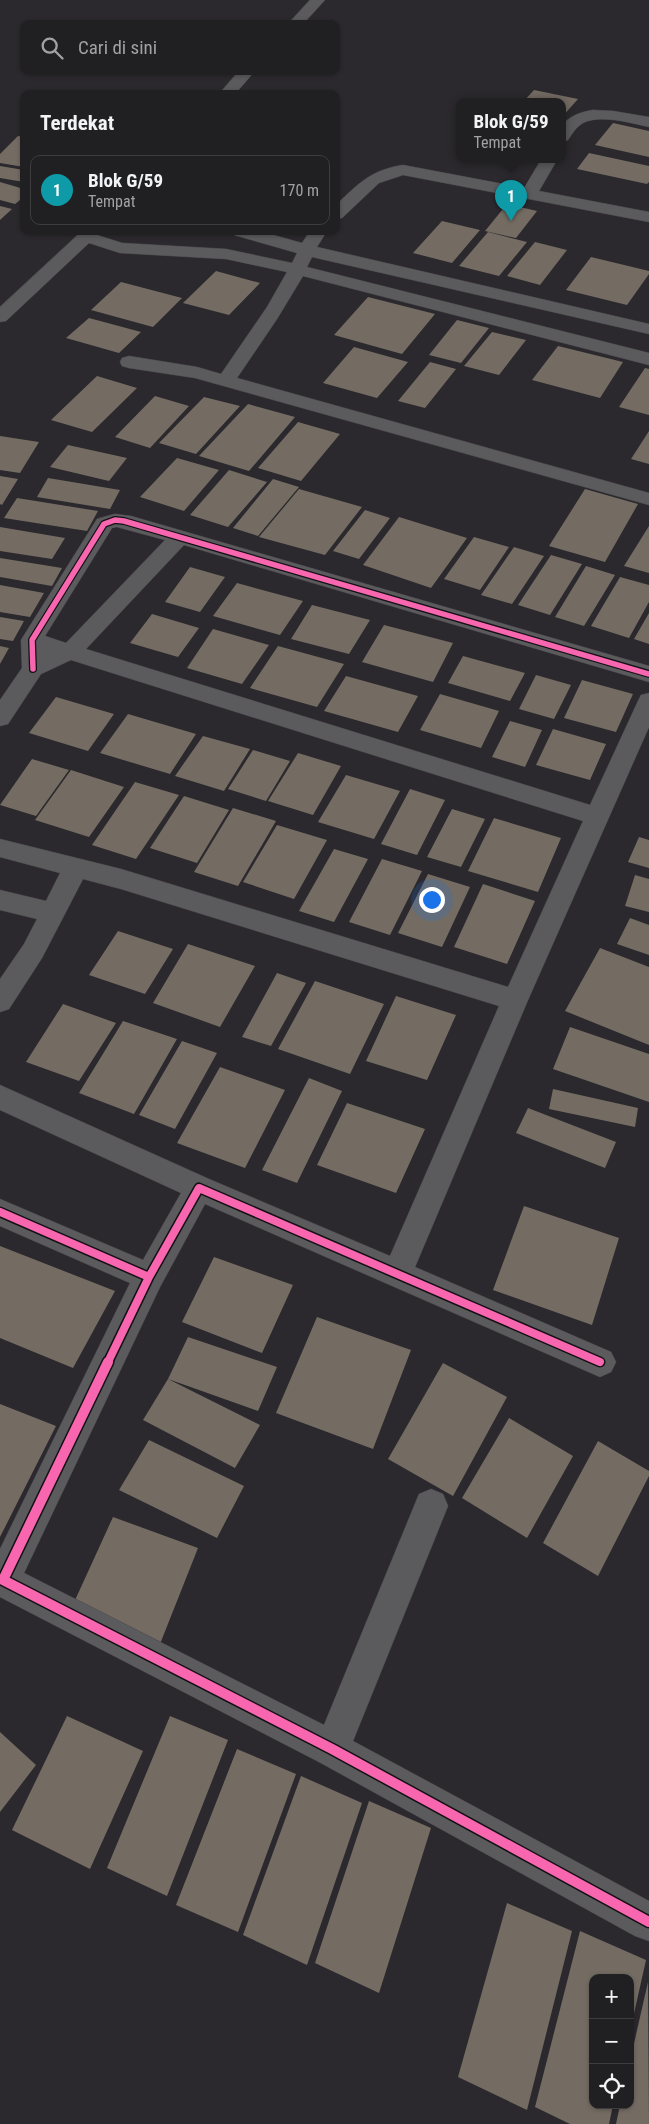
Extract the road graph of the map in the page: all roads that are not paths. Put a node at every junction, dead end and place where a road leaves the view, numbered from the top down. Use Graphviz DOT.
graph roads {
  1 [pos="318,0"];
  2 [pos="299,20"];
  3 [pos="244,75"];
  4 [pos="230,90"];
  5 [pos="649,122"];
  6 [pos="566,131"];
  7 [pos="547,163"];
  8 [pos="530,194"];
  9 [pos="340,210"];
  10 [pos="649,217"];
  11 [pos="88,235"];
  12 [pos="91,235"];
  13 [pos="254,235"];
  14 [pos="317,235"];
  15 [pos="306,250"];
  16 [pos="296,269"];
  17 [pos="0,317"];
  18 [pos="646,322"];
  19 [pos="649,358"];
  20 [pos="129,362"];
  21 [pos="226,381"];
  22 [pos="649,499"];
  23 [pos="178,538"];
  24 [pos="32,640"];
  25 [pos="71,651"];
  26 [pos="33,670"];
  27 [pos="649,674"];
  28 [pos="649,701"];
  29 [pos="0,718"];
  30 [pos="596,816"];
  31 [pos="0,848"];
  32 [pos="75,869"];
  33 [pos="0,900"];
  34 [pos="54,913"];
  35 [pos="515,1000"];
  36 [pos="0,1001"];
  37 [pos="0,1097"];
  38 [pos="199,1188"];
  39 [pos="0,1212"];
  40 [pos="397,1274"];
  41 [pos="149,1277"];
  42 [pos="600,1362"];
  43 [pos="431,1506"];
  44 [pos="1,1579"];
  45 [pos="332,1749"];
  46 [pos="649,1922"];
  1 -- 2 [label="street"];
  3 -- 4 [label="street"];
  5 -- 6 [label="street"];
  7 -- 8 [label="street"];
  8 -- 9 [label="street"];
  8 -- 10 [label="street"];
  11 -- 17 [label="street"];
  12 -- 16 [label="street"];
  13 -- 15 [label="street"];
  14 -- 15 [label="street"];
  15 -- 16 [label="street"];
  15 -- 18 [label="street"];
  16 -- 19 [label="street"];
  16 -- 21 [label="street"];
  20 -- 21 [label="street"];
  21 -- 22 [label="street"];
  23 -- 24 [label="street"];
  23 -- 25 [label="street"];
  23 -- 27 [label="street"];
  24 -- 25 [label="street"];
  24 -- 26 [label="street"];
  25 -- 26 [label="street"];
  25 -- 30 [label="street"];
  26 -- 29 [label="street"];
  28 -- 30 [label="street"];
  30 -- 35 [label="street"];
  31 -- 32 [label="street"];
  32 -- 34 [label="street"];
  32 -- 35 [label="street"];
  33 -- 34 [label="street"];
  34 -- 36 [label="street"];
  35 -- 40 [label="street"];
  37 -- 38 [label="street"];
  38 -- 40 [label="street"];
  38 -- 41 [label="street"];
  39 -- 41 [label="street"];
  40 -- 42 [label="street"];
  41 -- 44 [label="street"];
  43 -- 45 [label="street"];
  44 -- 45 [label="street"];
  45 -- 46 [label="street"];
}
